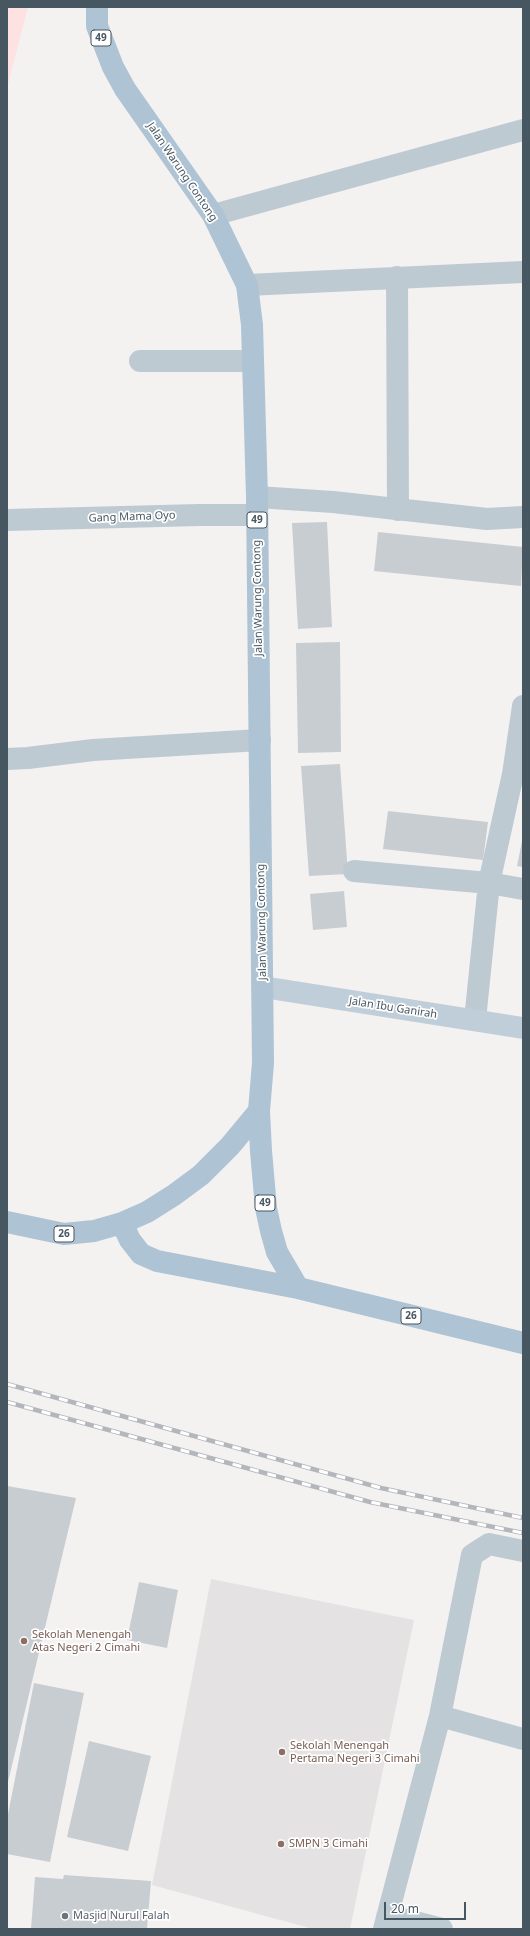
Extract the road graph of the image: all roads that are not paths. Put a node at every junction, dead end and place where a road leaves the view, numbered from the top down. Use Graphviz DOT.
graph roads {
  1 [pos="97,7"];
  2 [pos="523,130"];
  3 [pos="213,215"];
  4 [pos="523,272"];
  5 [pos="397,277"];
  6 [pos="247,285"];
  7 [pos="252,360"];
  8 [pos="140,361"];
  9 [pos="257,506"];
  10 [pos="398,510"];
  11 [pos="523,517"];
  12 [pos="7,520"];
  13 [pos="522,719"];
  14 [pos="260,740"];
  15 [pos="7,759"];
  16 [pos="354,871"];
  17 [pos="490,884"];
  18 [pos="523,889"];
  19 [pos="263,987"];
  20 [pos="475,1020"];
  21 [pos="523,1028"];
  22 [pos="259,1111"];
  23 [pos="7,1222"];
  24 [pos="122,1223"];
  25 [pos="298,1288"];
  26 [pos="523,1343"];
  27 [pos="523,1551"];
  28 [pos="440,1716"];
  29 [pos="523,1739"];
  30 [pos="386,1923"];
  31 [pos="442,1929"];
  1 -- 3 [label="main road, Jalan Warung Contong / 49"];
  2 -- 3 [label="street"];
  3 -- 6 [label="main road, Jalan Warung Contong / 49"];
  4 -- 5 [label="street"];
  5 -- 6 [label="street"];
  5 -- 10 [label="street"];
  6 -- 7 [label="main road, Jalan Warung Contong / 49"];
  7 -- 8 [label="street"];
  7 -- 9 [label="main road, Jalan Warung Contong / 49"];
  9 -- 10 [label="street, Gang Mama Oyo"];
  9 -- 12 [label="street, Gang Mama Oyo"];
  9 -- 14 [label="main road, Jalan Warung Contong / 49"];
  10 -- 11 [label="street, Gang Mama Oyo"];
  13 -- 17 [label="street"];
  14 -- 15 [label="street"];
  14 -- 19 [label="main road, Jalan Warung Contong / 49"];
  16 -- 17 [label="street"];
  17 -- 18 [label="street"];
  17 -- 20 [label="street"];
  19 -- 20 [label="main road, Jalan Ibu Ganirah"];
  19 -- 22 [label="main road, Jalan Warung Contong / 49"];
  20 -- 21 [label="main road, Jalan Ibu Ganirah"];
  22 -- 24 [label="main road"];
  22 -- 25 [label="main road, Jalan Warung Contong / 49"];
  23 -- 24 [label="main road, 26"];
  24 -- 25 [label="main road, 26"];
  25 -- 26 [label="main road, 26"];
  27 -- 28 [label="street"];
  28 -- 29 [label="street"];
  28 -- 30 [label="street"];
  30 -- 31 [label="street"];
}
